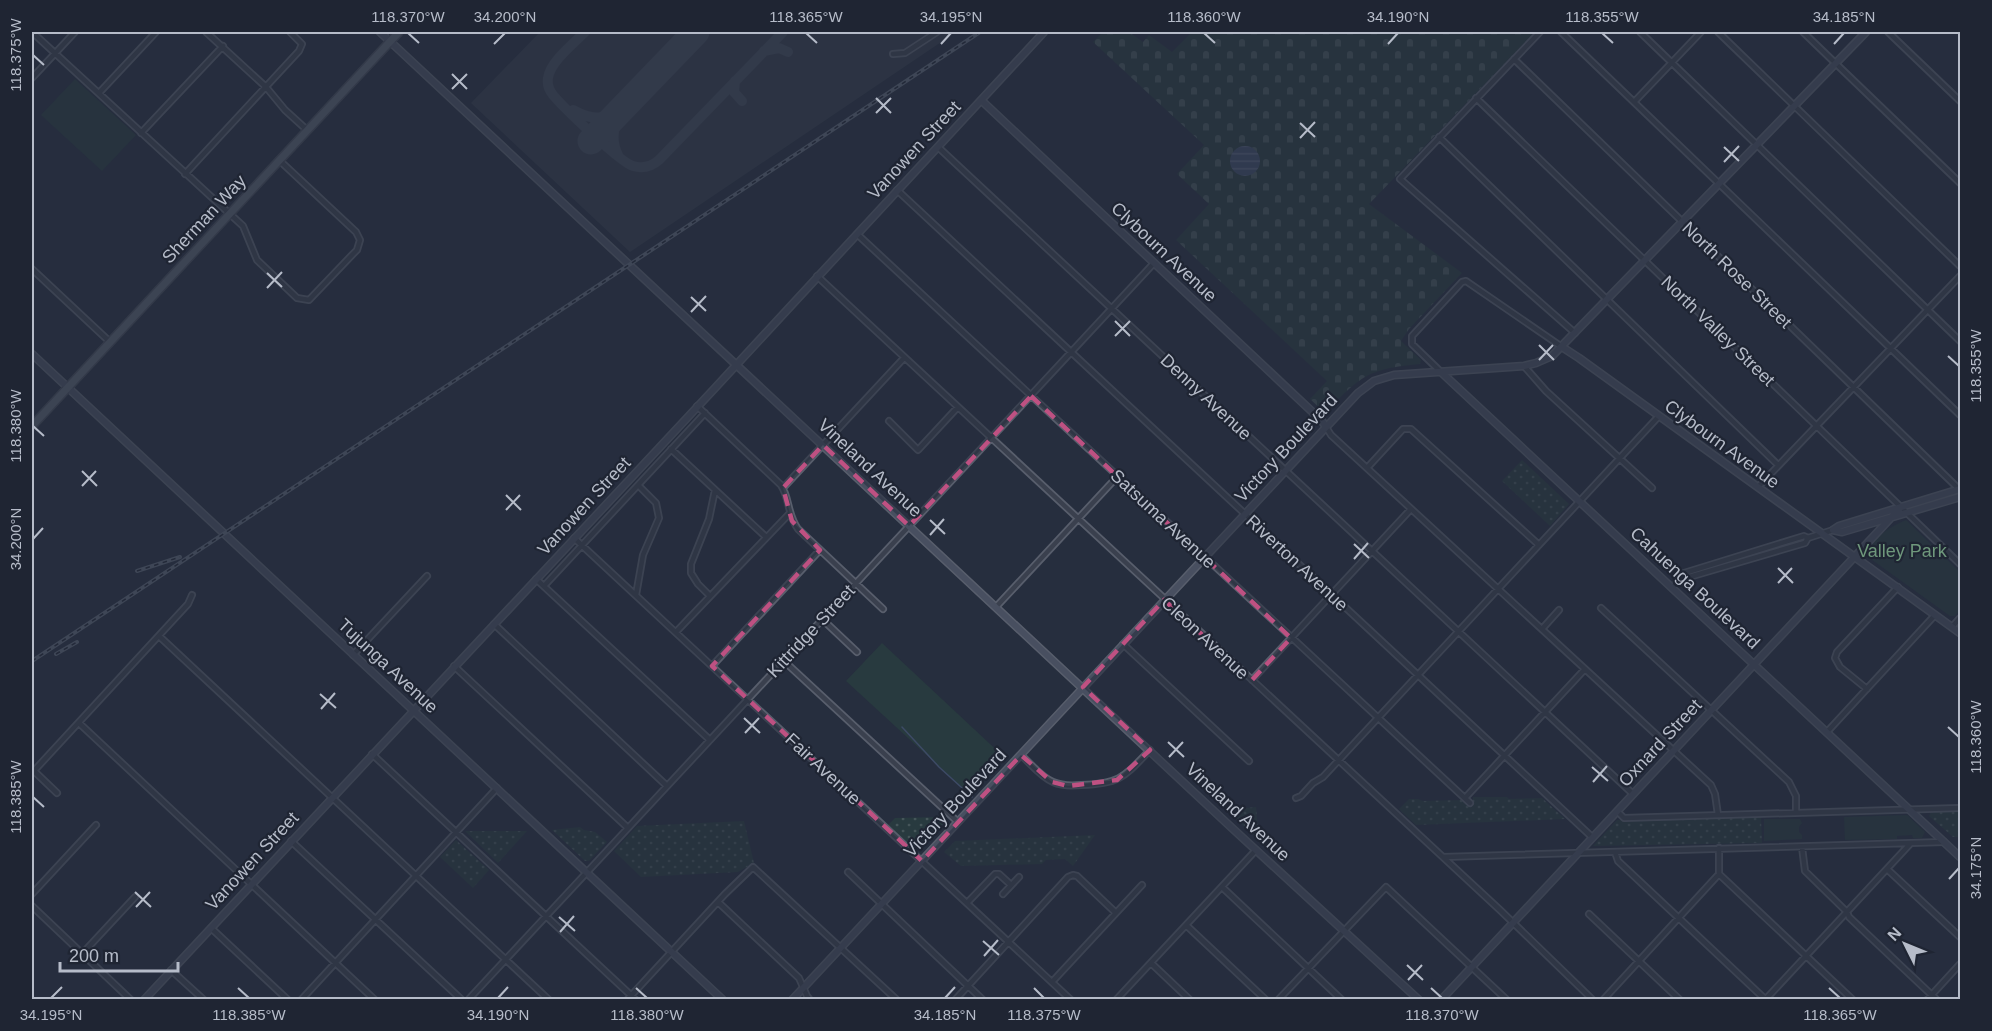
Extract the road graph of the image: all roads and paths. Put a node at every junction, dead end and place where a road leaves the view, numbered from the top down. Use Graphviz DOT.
graph roads {
  1 [pos="32,32"];
  2 [pos="75,32"];
  3 [pos="156,32"];
  4 [pos="206,32"];
  5 [pos="290,32"];
  6 [pos="380,32"];
  7 [pos="399,32"];
  8 [pos="937,32"];
  9 [pos="1044,32"];
  10 [pos="1540,32"];
  11 [pos="1561,32"];
  12 [pos="1640,32"];
  13 [pos="1701,32"];
  14 [pos="1718,32"];
  15 [pos="1803,32"];
  16 [pos="1866,32"];
  17 [pos="1888,32"];
  18 [pos="390,41"];
  19 [pos="222,46"];
  20 [pos="55,53"];
  21 [pos="893,54"];
  22 [pos="1514,59"];
  23 [pos="1672,62"];
  24 [pos="1835,63"];
  25 [pos="32,78"];
  26 [pos="266,87"];
  27 [pos="99,93"];
  28 [pos="1476,98"];
  29 [pos="981,100"];
  30 [pos="1635,101"];
  31 [pos="1960,101"];
  32 [pos="1794,105"];
  33 [pos="307,130"];
  34 [pos="141,133"];
  35 [pos="1439,136"];
  36 [pos="1757,144"];
  37 [pos="938,147"];
  38 [pos="279,160"];
  39 [pos="185,174"];
  40 [pos="1720,183"];
  41 [pos="1960,183"];
  42 [pos="897,190"];
  43 [pos="229,214"];
  44 [pos="1683,222"];
  45 [pos="857,234"];
  46 [pos="1645,260"];
  47 [pos="1154,263"];
  48 [pos="1960,266"];
  49 [pos="32,269"];
  50 [pos="817,276"];
  51 [pos="1960,276"];
  52 [pos="1466,280"];
  53 [pos="1607,300"];
  54 [pos="1111,309"];
  55 [pos="1928,310"];
  56 [pos="1575,333"];
  57 [pos="1960,341"];
  58 [pos="110,342"];
  59 [pos="1562,347"];
  60 [pos="1890,348"];
  61 [pos="1071,352"];
  62 [pos="32,354"];
  63 [pos="904,358"];
  64 [pos="736,364"];
  65 [pos="1524,366"];
  66 [pos="1462,370"];
  67 [pos="1441,372"];
  68 [pos="1456,385"];
  69 [pos="1853,387"];
  70 [pos="67,388"];
  71 [pos="1030,396"];
  72 [pos="698,406"];
  73 [pos="957,408"];
  74 [pos="705,413"];
  75 [pos="1960,415"];
  76 [pos="1659,417"];
  77 [pos="889,421"];
  78 [pos="32,426"];
  79 [pos="1815,426"];
  80 [pos="1326,427"];
  81 [pos="991,438"];
  82 [pos="824,445"];
  83 [pos="671,449"];
  84 [pos="1620,459"];
  85 [pos="1778,465"];
  86 [pos="1367,468"];
  87 [pos="1285,471"];
  88 [pos="1118,477"];
  89 [pos="638,485"];
  90 [pos="783,488"];
  91 [pos="1652,488"];
  92 [pos="1758,488"];
  93 [pos="716,490"];
  94 [pos="1960,492"];
  95 [pos="1580,502"];
  96 [pos="1901,507"];
  97 [pos="1411,509"];
  98 [pos="1907,513"];
  99 [pos="789,514"];
  100 [pos="1245,514"];
  101 [pos="1891,518"];
  102 [pos="1077,519"];
  103 [pos="909,526"];
  104 [pos="1833,530"];
  105 [pos="1820,532"];
  106 [pos="766,537"];
  107 [pos="574,538"];
  108 [pos="582,545"];
  109 [pos="1539,545"];
  110 [pos="820,550"];
  111 [pos="1372,551"];
  112 [pos="1854,556"];
  113 [pos="1204,558"];
  114 [pos="1960,564"];
  115 [pos="427,576"];
  116 [pos="536,579"];
  117 [pos="856,584"];
  118 [pos="544,586"];
  119 [pos="1673,587"];
  120 [pos="1898,587"];
  121 [pos="1498,589"];
  122 [pos="192,595"];
  123 [pos="636,595"];
  124 [pos="1332,595"];
  125 [pos="710,596"];
  126 [pos="1164,600"];
  127 [pos="996,607"];
  128 [pos="1601,608"];
  129 [pos="883,609"];
  130 [pos="1559,610"];
  131 [pos="1935,615"];
  132 [pos="1960,618"];
  133 [pos="822,619"];
  134 [pos="494,624"];
  135 [pos="1952,627"];
  136 [pos="1542,629"];
  137 [pos="676,632"];
  138 [pos="1458,632"];
  139 [pos="1960,633"];
  140 [pos="159,636"];
  141 [pos="1291,638"];
  142 [pos="1123,644"];
  143 [pos="857,652"];
  144 [pos="353,655"];
  145 [pos="784,661"];
  146 [pos="1754,664"];
  147 [pos="454,666"];
  148 [pos="712,666"];
  149 [pos="1585,669"];
  150 [pos="1418,675"];
  151 [pos="1252,680"];
  152 [pos="1083,687"];
  153 [pos="1867,689"];
  154 [pos="748,699"];
  155 [pos="413,710"];
  156 [pos="1711,710"];
  157 [pos="1545,713"];
  158 [pos="1378,718"];
  159 [pos="79,723"];
  160 [pos="1827,732"];
  161 [pos="710,740"];
  162 [pos="1150,750"];
  163 [pos="1673,751"];
  164 [pos="372,754"];
  165 [pos="1021,755"];
  166 [pos="1505,756"];
  167 [pos="1249,760"];
  168 [pos="1338,760"];
  169 [pos="33,772"];
  170 [pos="667,786"];
  171 [pos="497,788"];
  172 [pos="57,793"];
  173 [pos="1633,794"];
  174 [pos="332,797"];
  175 [pos="1296,798"];
  176 [pos="1465,798"];
  177 [pos="1470,803"];
  178 [pos="1960,808"];
  179 [pos="1909,810"];
  180 [pos="1617,811"];
  181 [pos="1796,813"];
  182 [pos="1718,815"];
  183 [pos="958,822"];
  184 [pos="96,825"];
  185 [pos="628,828"];
  186 [pos="456,832"];
  187 [pos="1592,837"];
  188 [pos="291,841"];
  189 [pos="1944,842"];
  190 [pos="1910,844"];
  191 [pos="1802,847"];
  192 [pos="1719,848"];
  193 [pos="1256,850"];
  194 [pos="1578,852"];
  195 [pos="1615,852"];
  196 [pos="1442,857"];
  197 [pos="1960,857"];
  198 [pos="922,861"];
  199 [pos="1887,868"];
  200 [pos="586,872"];
  201 [pos="848,872"];
  202 [pos="1719,874"];
  203 [pos="416,875"];
  204 [pos="1019,877"];
  205 [pos="251,884"];
  206 [pos="1011,885"];
  207 [pos="1142,885"];
  208 [pos="1222,887"];
  209 [pos="32,894"];
  210 [pos="1003,894"];
  211 [pos="135,897"];
  212 [pos="718,902"];
  213 [pos="967,903"];
  214 [pos="881,905"];
  215 [pos="32,906"];
  216 [pos="1847,912"];
  217 [pos="1116,913"];
  218 [pos="1589,914"];
  219 [pos="546,916"];
  220 [pos="1679,918"];
  221 [pos="375,919"];
  222 [pos="1512,923"];
  223 [pos="1186,925"];
  224 [pos="210,927"];
  225 [pos="1344,930"];
  226 [pos="1960,937"];
  227 [pos="1009,941"];
  228 [pos="841,947"];
  229 [pos="672,952"];
  230 [pos="82,954"];
  231 [pos="1806,955"];
  232 [pos="506,959"];
  233 [pos="1639,961"];
  234 [pos="335,963"];
  235 [pos="1150,963"];
  236 [pos="1960,964"];
  237 [pos="1471,967"];
  238 [pos="1308,968"];
  239 [pos="171,970"];
  240 [pos="1052,981"];
  241 [pos="968,985"];
  242 [pos="804,988"];
  243 [pos="1932,994"];
  244 [pos="629,997"];
  245 [pos="131,999"];
  246 [pos="144,999"];
  247 [pos="204,999"];
  248 [pos="288,999"];
  249 [pos="301,999"];
  250 [pos="375,999"];
  251 [pos="462,999"];
  252 [pos="468,999"];
  253 [pos="549,999"];
  254 [pos="636,999"];
  255 [pos="723,999"];
  256 [pos="792,999"];
  257 [pos="810,999"];
  258 [pos="897,999"];
  259 [pos="955,999"];
  260 [pos="983,999"];
  261 [pos="1071,999"];
  262 [pos="1116,999"];
  263 [pos="1190,999"];
  264 [pos="1266,999"];
  265 [pos="1278,999"];
  266 [pos="1342,999"];
  267 [pos="1419,999"];
  268 [pos="1441,999"];
  269 [pos="1507,999"];
  270 [pos="1593,999"];
  271 [pos="1603,999"];
  272 [pos="1680,999"];
  273 [pos="1766,999"];
  274 [pos="1853,999"];
  275 [pos="1927,999"];
  276 [pos="1937,999"];
  1 -- 20 [label="street"];
  2 -- 20 [label="street"];
  3 -- 27 [label="street"];
  4 -- 19 [label="street"];
  5 -- 26 [label="street"];
  6 -- 18 [label="main road, Vineland Avenue"];
  7 -- 18 [label="main road, Sherman Way"];
  8 -- 21 [label="street"];
  9 -- 29 [label="main road, Vanowen Street"];
  10 -- 22 [label="street"];
  11 -- 30 [label="street"];
  12 -- 23 [label="street"];
  13 -- 23 [label="street"];
  14 -- 32 [label="street"];
  15 -- 24 [label="street"];
  16 -- 24 [label="main road, Victory Boulevard"];
  17 -- 31 [label="street"];
  18 -- 33 [label="main road, Sherman Way"];
  18 -- 64 [label="main road, Vineland Avenue"];
  19 -- 26 [label="street"];
  19 -- 34 [label="street"];
  20 -- 25 [label="street"];
  20 -- 27 [label="street"];
  22 -- 28 [label="street"];
  22 -- 44 [label="street, North Rose Street"];
  23 -- 30 [label="street"];
  23 -- 36 [label="street"];
  24 -- 32 [label="main road, Victory Boulevard"];
  24 -- 41 [label="street"];
  26 -- 33 [label="street"];
  26 -- 39 [label="street"];
  27 -- 34 [label="street"];
  28 -- 35 [label="street"];
  28 -- 46 [label="street, North Valley Street"];
  29 -- 37 [label="main road, Vanowen Street"];
  29 -- 47 [label="main road, Clybourn Avenue"];
  30 -- 40 [label="street"];
  32 -- 36 [label="main road, Victory Boulevard"];
  32 -- 48 [label="street"];
  33 -- 38 [label="main road, Sherman Way"];
  34 -- 39 [label="street"];
  35 -- 53 [label="street"];
  35 -- 56 [label="street"];
  36 -- 40 [label="main road, Victory Boulevard"];
  36 -- 55 [label="street"];
  37 -- 42 [label="main road, Vanowen Street"];
  37 -- 54 [label="street, Denny Avenue"];
  38 -- 43 [label="main road, Sherman Way"];
  38 -- 43 [label="street"];
  39 -- 43 [label="street"];
  40 -- 44 [label="main road, Victory Boulevard"];
  40 -- 60 [label="street"];
  42 -- 45 [label="main road, Vanowen Street"];
  42 -- 61 [label="street, Riverton Avenue"];
  43 -- 58 [label="main road, Sherman Way"];
  44 -- 46 [label="main road, Victory Boulevard"];
  44 -- 69 [label="street, North Rose Street"];
  45 -- 50 [label="main road, Vanowen Street"];
  45 -- 71 [label="street, Satsuma Avenue"];
  46 -- 53 [label="main road, Victory Boulevard"];
  46 -- 79 [label="street, North Valley Street"];
  47 -- 54 [label="street, Kittridge Street"];
  47 -- 80 [label="main road, Clybourn Avenue"];
  49 -- 58 [label="street"];
  50 -- 63 [label="street, Cleon Avenue"];
  50 -- 64 [label="main road, Vanowen Street"];
  51 -- 55 [label="street"];
  52 -- 59 [label="street, Clybourn Avenue"];
  52 -- 67 [label="street, Cahuenga Boulevard"];
  53 -- 56 [label="main road, Victory Boulevard"];
  53 -- 85 [label="street"];
  54 -- 61 [label="street, Kittridge Street"];
  54 -- 87 [label="street, Denny Avenue"];
  55 -- 57 [label="street"];
  55 -- 60 [label="street"];
  56 -- 59 [label="main road, Victory Boulevard"];
  58 -- 70 [label="main road, Sherman Way"];
  59 -- 65 [label="main road, Victory Boulevard"];
  59 -- 76 [label="main road, Clybourn Avenue"];
  60 -- 69 [label="street"];
  60 -- 75 [label="street"];
  61 -- 71 [label="street, Kittridge Street"];
  61 -- 100 [label="street, Riverton Avenue"];
  62 -- 70 [label="main road, Tujunga Avenue"];
  63 -- 73 [label="street, Cleon Avenue"];
  63 -- 82 [label="street"];
  64 -- 72 [label="main road, Vanowen Street"];
  64 -- 82 [label="main road, Vineland Avenue"];
  65 -- 66 [label="main road, Victory Boulevard"];
  65 -- 84 [label="street"];
  66 -- 67 [label="main road, Victory Boulevard"];
  66 -- 68 [label="main road"];
  67 -- 68 [label="main road, Cahuenga Boulevard"];
  67 -- 80 [label="main road, Victory Boulevard"];
  68 -- 95 [label="main road, Cahuenga Boulevard"];
  69 -- 79 [label="street"];
  69 -- 94 [label="street, North Rose Street"];
  70 -- 78 [label="main road, Sherman Way"];
  70 -- 144 [label="main road, Tujunga Avenue"];
  71 -- 81 [label="street, Kittridge Street"];
  71 -- 88 [label="street, Satsuma Avenue"];
  72 -- 74 [label="street"];
  72 -- 107 [label="main road, Vanowen Street"];
  73 -- 77 [label="street"];
  73 -- 81 [label="street, Cleon Avenue"];
  74 -- 83 [label="street, Vanowen Street"];
  74 -- 90 [label="street"];
  76 -- 84 [label="street"];
  76 -- 92 [label="main road, Clybourn Avenue"];
  79 -- 85 [label="street"];
  79 -- 96 [label="street, North Valley Street"];
  80 -- 86 [label="street"];
  80 -- 87 [label="main road, Victory Boulevard"];
  81 -- 102 [label="street, Cleon Avenue"];
  81 -- 103 [label="street, Kittridge Street"];
  82 -- 90 [label="street"];
  82 -- 103 [label="main road, Vineland Avenue"];
  83 -- 89 [label="street, Vanowen Street"];
  83 -- 93 [label="street"];
  84 -- 91 [label="street"];
  84 -- 95 [label="street"];
  85 -- 92 [label="street"];
  86 -- 97 [label="street"];
  86 -- 109 [label="street"];
  87 -- 100 [label="main road, Victory Boulevard"];
  87 -- 111 [label="street, Denny Avenue"];
  88 -- 102 [label="street"];
  88 -- 113 [label="street, Satsuma Avenue"];
  89 -- 108 [label="street, Vanowen Street"];
  89 -- 123 [label="street"];
  90 -- 99 [label="street"];
  92 -- 105 [label="main road, Clybourn Avenue"];
  93 -- 106 [label="street"];
  93 -- 125 [label="street"];
  94 -- 96 [label="main road"];
  94 -- 98 [label="main road"];
  95 -- 109 [label="street"];
  95 -- 119 [label="main road, Cahuenga Boulevard"];
  96 -- 98 [label="street, North Valley Street"];
  96 -- 101 [label="main road, Oxnard Street"];
  96 -- 104 [label="main road"];
  97 -- 111 [label="street"];
  97 -- 121 [label="street"];
  98 -- 101 [label="main road"];
  98 -- 114 [label="street, North Valley Street"];
  99 -- 106 [label="street"];
  99 -- 110 [label="street"];
  100 -- 113 [label="main road, Victory Boulevard"];
  100 -- 124 [label="street, Riverton Avenue"];
  101 -- 104 [label="main road"];
  101 -- 112 [label="main road, Oxnard Street"];
  102 -- 126 [label="street, Cleon Avenue"];
  102 -- 127 [label="street"];
  103 -- 117 [label="street, Kittridge Street"];
  103 -- 127 [label="main road, Vineland Avenue"];
  104 -- 105 [label="street"];
  105 -- 112 [label="main road, Clybourn Avenue"];
  105 -- 119 [label="street"];
  106 -- 125 [label="street"];
  107 -- 108 [label="street, Fair Avenue"];
  107 -- 116 [label="main road, Vanowen Street"];
  108 -- 118 [label="street, Vanowen Street"];
  108 -- 123 [label="street, Fair Avenue"];
  109 -- 121 [label="street"];
  110 -- 117 [label="street"];
  110 -- 148 [label="street"];
  111 -- 124 [label="street"];
  111 -- 138 [label="street, Denny Avenue"];
  112 -- 120 [label="main road, Clybourn Avenue"];
  112 -- 146 [label="main road, Oxnard Street"];
  113 -- 126 [label="main road, Victory Boulevard"];
  113 -- 141 [label="street, Satsuma Avenue"];
  115 -- 144 [label="street"];
  116 -- 118 [label="street"];
  116 -- 134 [label="main road, Vanowen Street"];
  117 -- 129 [label="street"];
  117 -- 133 [label="street, Kittridge Street"];
  118 -- 161 [label="street"];
  119 -- 146 [label="main road, Cahuenga Boulevard"];
  120 -- 131 [label="main road, Clybourn Avenue"];
  120 -- 153 [label="street"];
  121 -- 136 [label="street"];
  121 -- 138 [label="street"];
  122 -- 140 [label="street"];
  123 -- 137 [label="street, Fair Avenue"];
  124 -- 141 [label="street"];
  124 -- 150 [label="street, Riverton Avenue"];
  125 -- 137 [label="street"];
  126 -- 142 [label="main road, Victory Boulevard"];
  126 -- 151 [label="street, Cleon Avenue"];
  127 -- 152 [label="main road, Vineland Avenue"];
  128 -- 156 [label="street"];
  130 -- 136 [label="street"];
  131 -- 135 [label="main road, Clybourn Avenue"];
  131 -- 153 [label="street"];
  132 -- 135 [label="street"];
  133 -- 143 [label="street"];
  133 -- 145 [label="street, Kittridge Street"];
  134 -- 147 [label="main road, Vanowen Street"];
  134 -- 170 [label="street"];
  135 -- 139 [label="main road, Clybourn Avenue"];
  136 -- 149 [label="street"];
  137 -- 148 [label="street, Fair Avenue"];
  138 -- 150 [label="street"];
  138 -- 157 [label="street, Denny Avenue"];
  140 -- 159 [label="street"];
  140 -- 174 [label="street"];
  141 -- 151 [label="street"];
  141 -- 158 [label="street, Satsuma Avenue"];
  142 -- 152 [label="main road, Victory Boulevard"];
  142 -- 167 [label="street"];
  144 -- 155 [label="main road, Tujunga Avenue"];
  145 -- 154 [label="street, Kittridge Street"];
  145 -- 183 [label="street"];
  146 -- 156 [label="main road, Oxnard Street"];
  146 -- 160 [label="main road, Cahuenga Boulevard"];
  147 -- 155 [label="main road, Vanowen Street"];
  147 -- 185 [label="street"];
  148 -- 154 [label="street, Fair Avenue"];
  149 -- 157 [label="street"];
  149 -- 163 [label="street"];
  150 -- 158 [label="street"];
  150 -- 166 [label="street, Riverton Avenue"];
  151 -- 168 [label="street, Cleon Avenue"];
  152 -- 162 [label="main road, Vineland Avenue"];
  152 -- 165 [label="main road, Victory Boulevard"];
  153 -- 160 [label="street"];
  154 -- 161 [label="street, Kittridge Street"];
  154 -- 198 [label="street, Fair Avenue"];
  155 -- 164 [label="main road, Vanowen Street"];
  155 -- 171 [label="main road, Tujunga Avenue"];
  156 -- 163 [label="main road, Oxnard Street"];
  156 -- 181 [label="street"];
  157 -- 166 [label="street"];
  157 -- 173 [label="street, Denny Avenue"];
  158 -- 168 [label="street"];
  158 -- 176 [label="street, Satsuma Avenue"];
  159 -- 169 [label="street"];
  159 -- 205 [label="street"];
  160 -- 179 [label="main road, Cahuenga Boulevard"];
  161 -- 170 [label="street, Kittridge Street"];
  162 -- 165 [label="street"];
  162 -- 193 [label="main road, Vineland Avenue"];
  163 -- 173 [label="main road, Oxnard Street"];
  163 -- 182 [label="street"];
  164 -- 174 [label="main road, Vanowen Street"];
  164 -- 186 [label="street"];
  165 -- 183 [label="main road, Victory Boulevard"];
  166 -- 176 [label="street"];
  166 -- 187 [label="street, Riverton Avenue"];
  168 -- 175 [label="street"];
  168 -- 196 [label="street, Cleon Avenue"];
  169 -- 172 [label="street"];
  170 -- 185 [label="street, Kittridge Street"];
  171 -- 186 [label="street"];
  171 -- 200 [label="main road, Tujunga Avenue"];
  173 -- 180 [label="main road, Oxnard Street"];
  174 -- 188 [label="main road, Vanowen Street"];
  174 -- 203 [label="street"];
  176 -- 177 [label="street, Satsuma Avenue"];
  178 -- 179 [label="street"];
  179 -- 181 [label="street"];
  179 -- 189 [label="main road, Cahuenga Boulevard"];
  180 -- 182 [label="street"];
  180 -- 187 [label="main road, Oxnard Street"];
  181 -- 182 [label="street"];
  183 -- 198 [label="main road, Victory Boulevard"];
  184 -- 209 [label="street"];
  185 -- 200 [label="street, Kittridge Street"];
  186 -- 203 [label="street"];
  186 -- 219 [label="street"];
  187 -- 194 [label="main road, Oxnard Street"];
  188 -- 205 [label="main road, Vanowen Street"];
  188 -- 221 [label="street"];
  189 -- 190 [label="street"];
  189 -- 197 [label="main road, Cahuenga Boulevard"];
  190 -- 191 [label="street"];
  190 -- 199 [label="street"];
  191 -- 192 [label="street"];
  191 -- 216 [label="street"];
  192 -- 195 [label="street"];
  192 -- 202 [label="street"];
  193 -- 208 [label="street"];
  193 -- 225 [label="main road, Vineland Avenue"];
  194 -- 195 [label="street"];
  194 -- 196 [label="street"];
  194 -- 222 [label="main road, Oxnard Street"];
  195 -- 220 [label="street"];
  196 -- 222 [label="street, Cleon Avenue"];
  198 -- 213 [label="street, Fair Avenue"];
  198 -- 214 [label="main road, Victory Boulevard"];
  199 -- 216 [label="street"];
  199 -- 226 [label="street"];
  200 -- 219 [label="street, Kittridge Street"];
  200 -- 229 [label="main road, Tujunga Avenue"];
  201 -- 214 [label="street"];
  202 -- 220 [label="street"];
  202 -- 231 [label="street"];
  203 -- 221 [label="street"];
  203 -- 232 [label="street"];
  204 -- 206 [label="street"];
  205 -- 224 [label="main road, Vanowen Street"];
  205 -- 234 [label="street"];
  206 -- 210 [label="street"];
  206 -- 213 [label="street"];
  207 -- 217 [label="street"];
  208 -- 223 [label="street"];
  208 -- 238 [label="street"];
  211 -- 230 [label="street"];
  212 -- 228 [label="street"];
  212 -- 229 [label="street"];
  212 -- 242 [label="street"];
  213 -- 227 [label="street, Fair Avenue"];
  214 -- 228 [label="main road, Victory Boulevard"];
  214 -- 241 [label="street"];
  215 -- 230 [label="street"];
  216 -- 231 [label="street"];
  216 -- 243 [label="street"];
  217 -- 227 [label="street"];
  217 -- 240 [label="street"];
  218 -- 233 [label="street"];
  219 -- 232 [label="street, Kittridge Street"];
  219 -- 244 [label="street"];
  220 -- 233 [label="street"];
  220 -- 273 [label="street"];
  221 -- 234 [label="street"];
  221 -- 251 [label="street"];
  222 -- 237 [label="main road, Oxnard Street"];
  222 -- 270 [label="street, Cleon Avenue"];
  223 -- 235 [label="street"];
  223 -- 264 [label="street"];
  224 -- 239 [label="main road, Vanowen Street"];
  224 -- 248 [label="street"];
  225 -- 237 [label="street"];
  225 -- 238 [label="street"];
  225 -- 267 [label="main road, Vineland Avenue"];
  227 -- 240 [label="street, Fair Avenue"];
  227 -- 241 [label="street"];
  228 -- 242 [label="main road, Victory Boulevard"];
  228 -- 258 [label="street"];
  229 -- 244 [label="street"];
  229 -- 255 [label="main road, Tujunga Avenue"];
  230 -- 245 [label="street"];
  231 -- 273 [label="street"];
  231 -- 274 [label="street"];
  232 -- 252 [label="street, Kittridge Street"];
  232 -- 253 [label="street"];
  233 -- 271 [label="street"];
  233 -- 272 [label="street"];
  234 -- 249 [label="street"];
  234 -- 250 [label="street"];
  235 -- 262 [label="street"];
  235 -- 263 [label="street"];
  236 -- 243 [label="street"];
  237 -- 268 [label="main road, Oxnard Street"];
  237 -- 269 [label="street"];
  238 -- 265 [label="street"];
  238 -- 266 [label="street"];
  239 -- 246 [label="main road, Vanowen Street"];
  239 -- 247 [label="street"];
  240 -- 261 [label="street, Fair Avenue"];
  241 -- 259 [label="street"];
  241 -- 260 [label="street"];
  242 -- 256 [label="main road, Victory Boulevard"];
  242 -- 257 [label="street"];
  243 -- 275 [label="street"];
  243 -- 276 [label="street"];
  244 -- 254 [label="street"];
}
